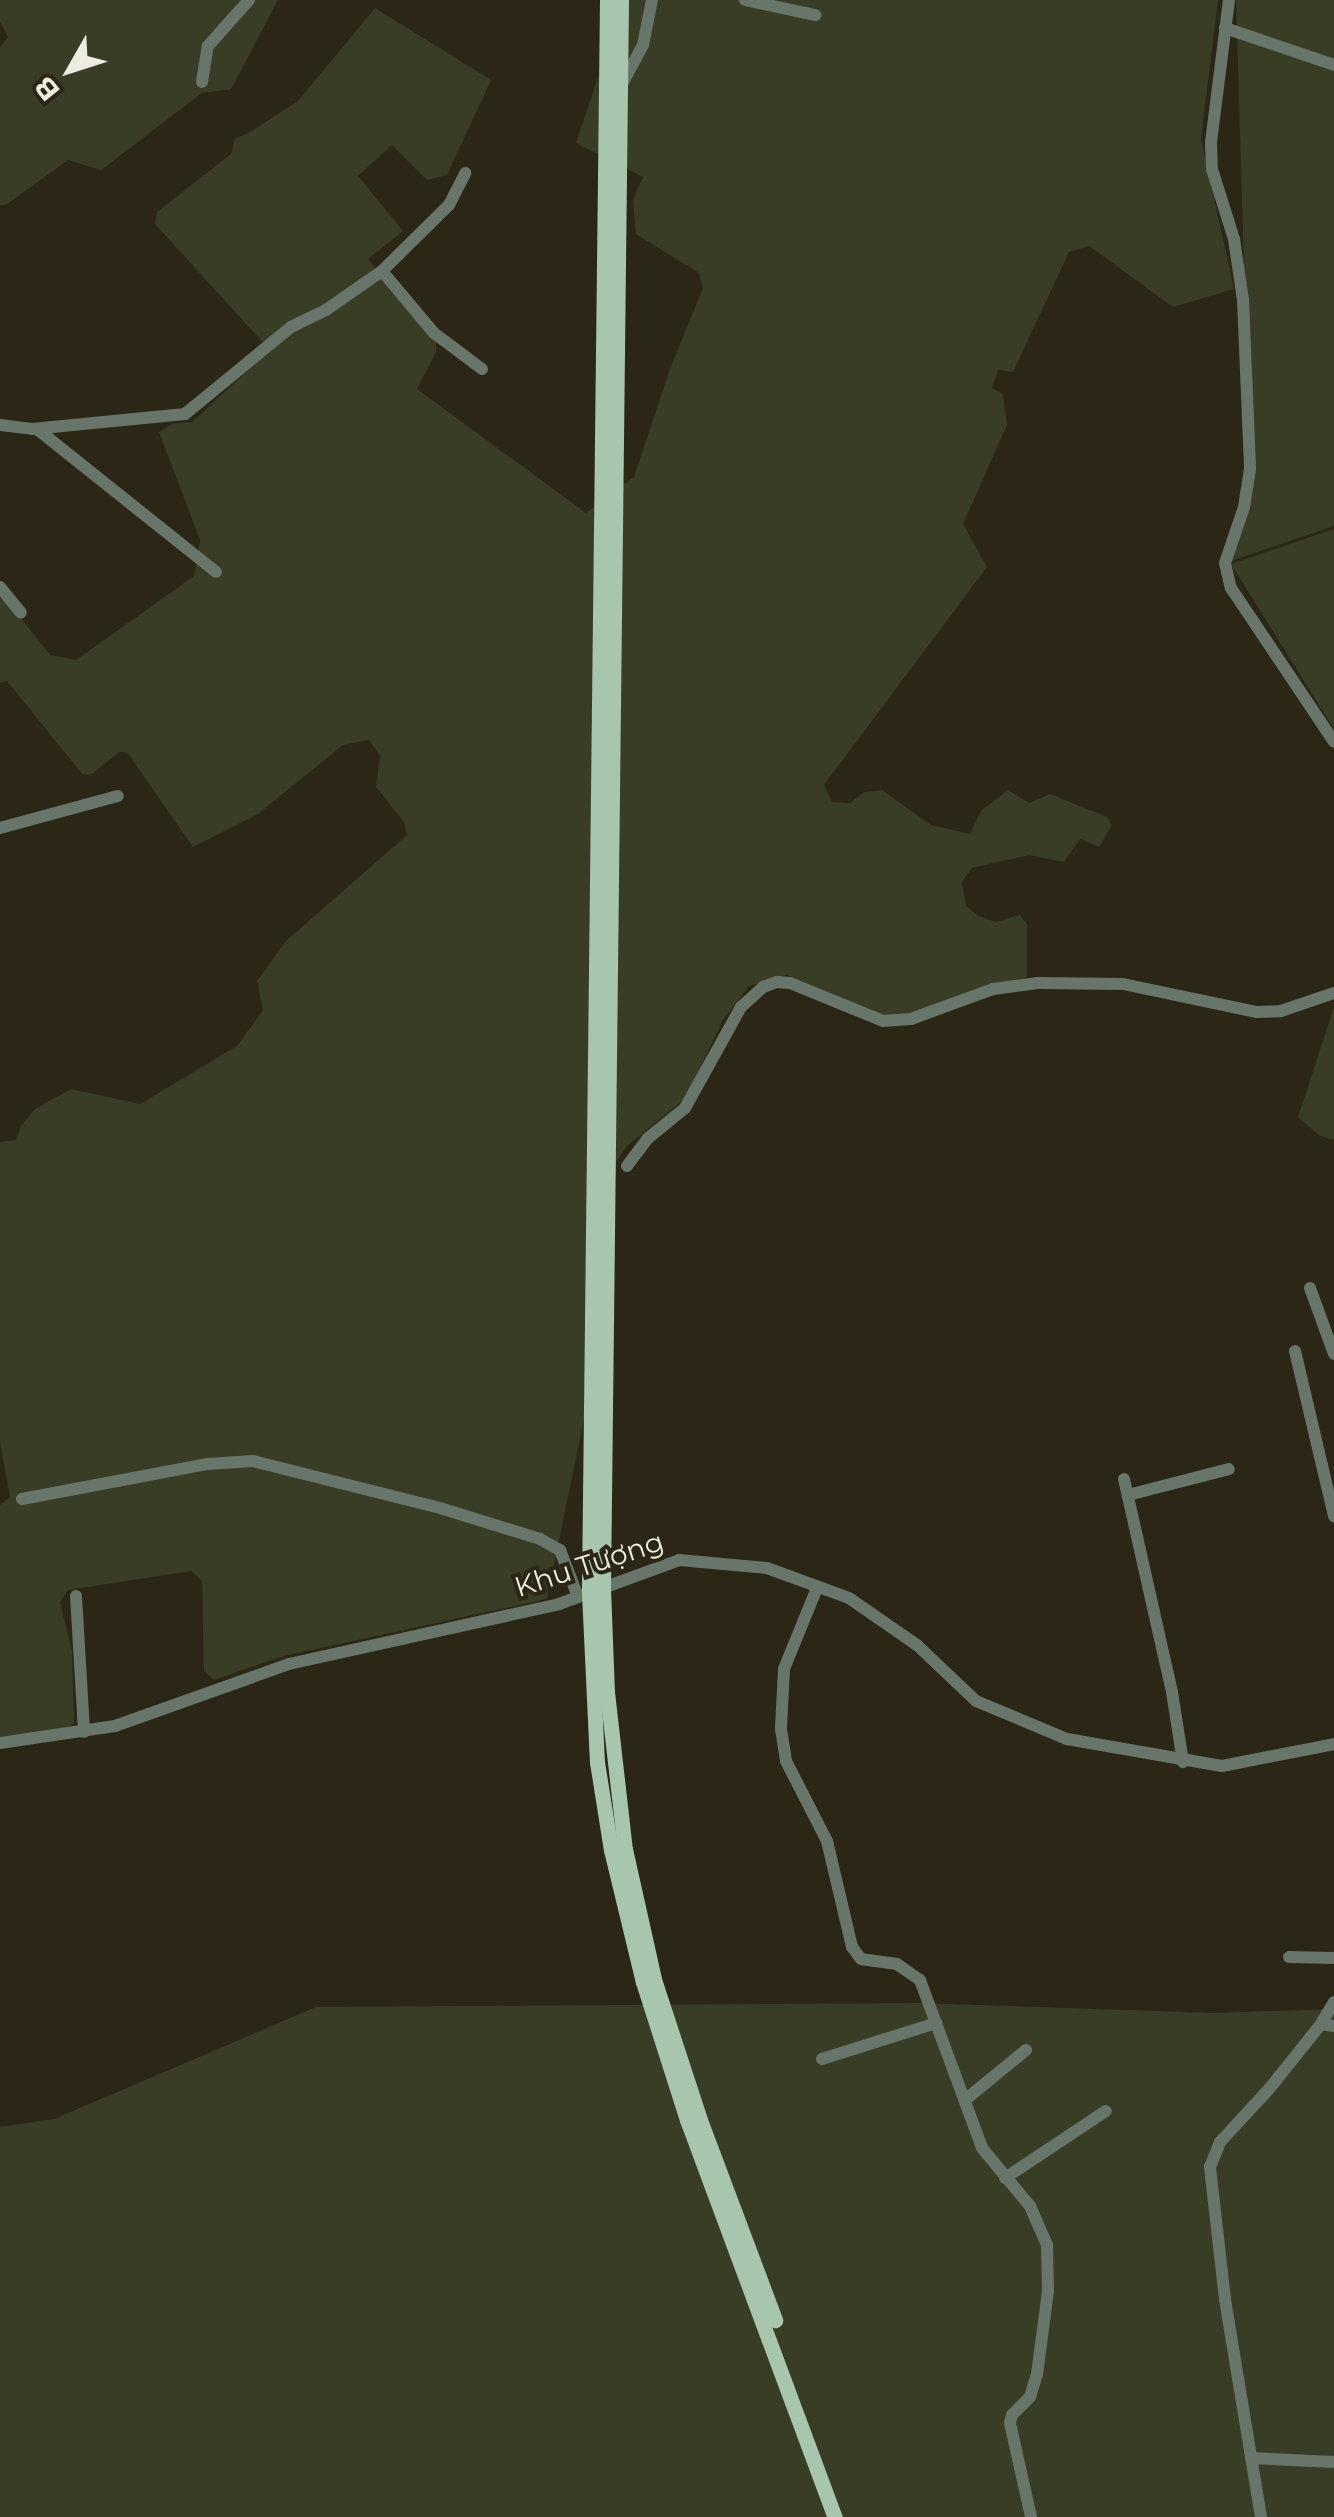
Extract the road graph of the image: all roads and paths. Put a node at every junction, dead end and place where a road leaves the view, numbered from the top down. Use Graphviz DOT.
graph roads {
  1 [pos="249,0"];
  2 [pos="607,0"];
  3 [pos="621,0"];
  4 [pos="652,0"];
  5 [pos="746,0"];
  6 [pos="1230,0"];
  7 [pos="816,15"];
  8 [pos="1225,28"];
  9 [pos="1334,65"];
  10 [pos="202,82"];
  11 [pos="620,88"];
  12 [pos="465,174"];
  13 [pos="382,271"];
  14 [pos="482,369"];
  15 [pos="0,425"];
  16 [pos="37,429"];
  17 [pos="216,572"];
  18 [pos="0,587"];
  19 [pos="21,613"];
  20 [pos="1334,742"];
  21 [pos="118,796"];
  22 [pos="0,828"];
  23 [pos="1334,993"];
  24 [pos="626,1166"];
  25 [pos="1310,1288"];
  26 [pos="1295,1351"];
  27 [pos="1334,1354"];
  28 [pos="1228,1469"];
  29 [pos="1124,1479"];
  30 [pos="1128,1496"];
  31 [pos="22,1499"];
  32 [pos="1334,1516"];
  33 [pos="817,1588"];
  34 [pos="590,1593"];
  35 [pos="76,1596"];
  36 [pos="84,1732"];
  37 [pos="0,1743"];
  38 [pos="1334,1744"];
  39 [pos="1183,1762"];
  40 [pos="1289,1958"];
  41 [pos="1334,1958"];
  42 [pos="1334,2002"];
  43 [pos="936,2023"];
  44 [pos="1327,2025"];
  45 [pos="1026,2050"];
  46 [pos="822,2059"];
  47 [pos="965,2100"];
  48 [pos="1106,2112"];
  49 [pos="1005,2178"];
  50 [pos="1251,2458"];
  51 [pos="1334,2462"];
  52 [pos="835,2517"];
  53 [pos="846,2517"];
  54 [pos="1031,2517"];
  55 [pos="1262,2517"];
  1 -- 10 [label="street"];
  2 -- 34 [label="main road"];
  3 -- 11 [label="main road"];
  4 -- 11 [label="street"];
  5 -- 7 [label="street"];
  6 -- 8 [label="street"];
  8 -- 9 [label="street"];
  8 -- 20 [label="street"];
  11 -- 34 [label="main road"];
  12 -- 13 [label="street"];
  13 -- 14 [label="street"];
  13 -- 16 [label="street"];
  15 -- 16 [label="street"];
  16 -- 17 [label="street"];
  18 -- 19 [label="street"];
  21 -- 22 [label="street"];
  23 -- 24 [label="street"];
  25 -- 27 [label="street"];
  26 -- 32 [label="street"];
  28 -- 30 [label="street"];
  29 -- 30 [label="street"];
  30 -- 39 [label="street"];
  31 -- 34 [label="street"];
  33 -- 34 [label="street, Khu Tượng"];
  33 -- 39 [label="street, Khu Tượng"];
  33 -- 43 [label="street"];
  34 -- 36 [label="street, Khu Tượng"];
  34 -- 52 [label="main road"];
  34 -- 53 [label="main road"];
  35 -- 36 [label="street"];
  36 -- 37 [label="street, Khu Tượng"];
  38 -- 39 [label="street, Khu Tượng"];
  40 -- 41 [label="street"];
  42 -- 44 [label="street"];
  43 -- 46 [label="street"];
  43 -- 47 [label="street"];
  44 -- 50 [label="street"];
  45 -- 47 [label="street"];
  47 -- 49 [label="street"];
  48 -- 49 [label="street"];
  49 -- 54 [label="street"];
  50 -- 51 [label="street"];
  50 -- 55 [label="street"];
}
